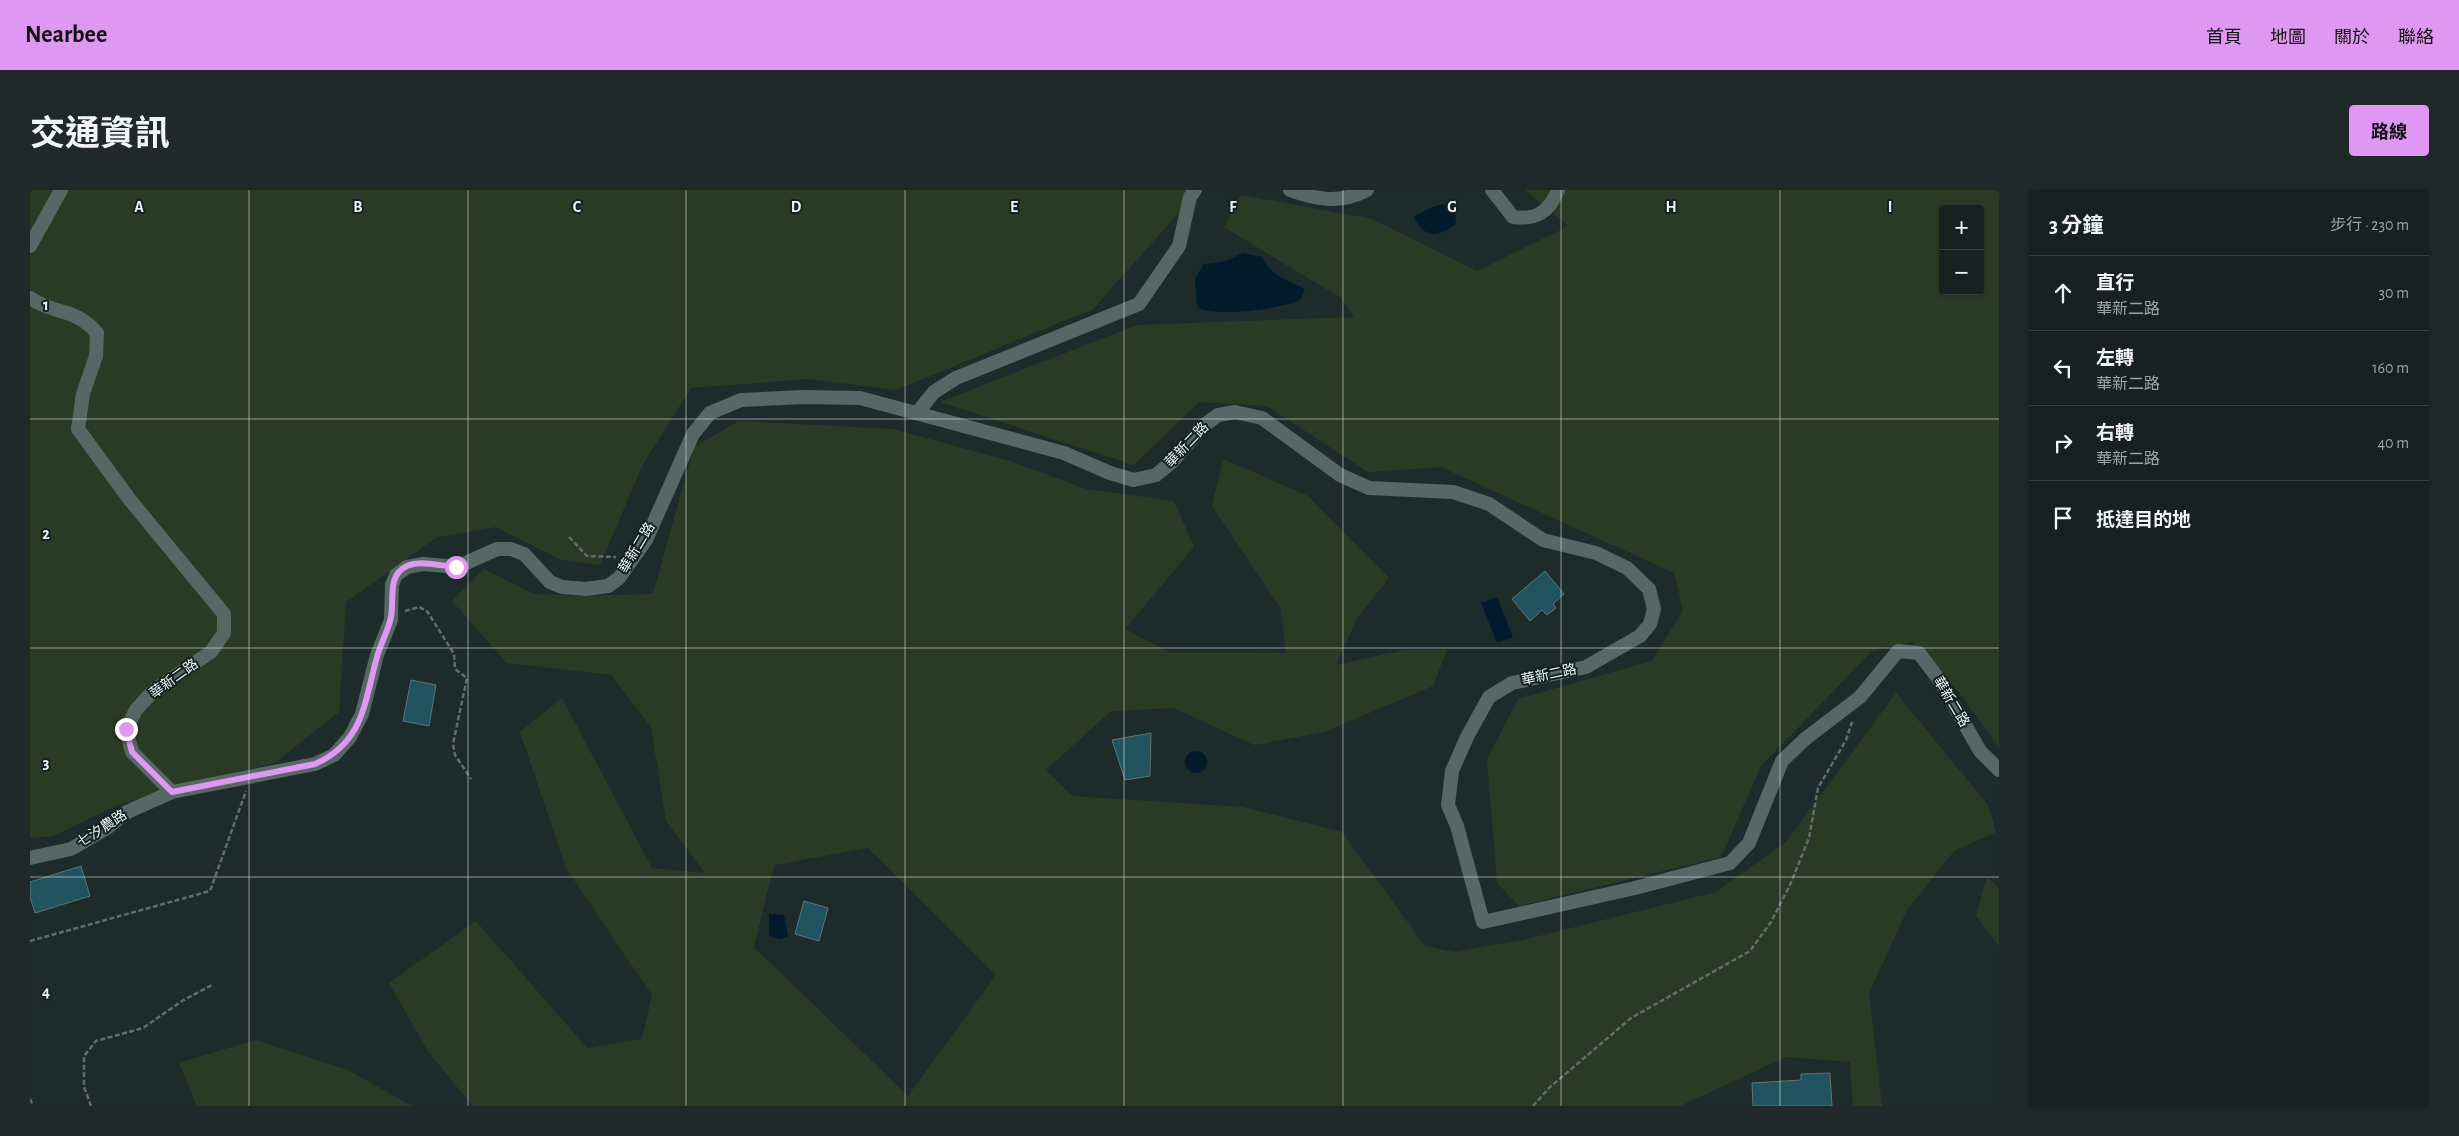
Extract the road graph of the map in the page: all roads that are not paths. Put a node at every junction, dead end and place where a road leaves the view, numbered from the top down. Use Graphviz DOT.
graph roads {
  1 [pos="61,190"];
  2 [pos="1195,190"];
  3 [pos="1290,190"];
  4 [pos="1367,190"];
  5 [pos="1492,190"];
  6 [pos="1558,190"];
  7 [pos="30,246"];
  8 [pos="30,298"];
  9 [pos="917,413"];
  10 [pos="1999,770"];
  11 [pos="172,792"];
  12 [pos="30,858"];
  1 -- 7 [label="street"];
  2 -- 9 [label="street"];
  3 -- 4 [label="street"];
  5 -- 6 [label="street"];
  8 -- 11 [label="street, 華新二路"];
  9 -- 10 [label="street, 華新二路"];
  9 -- 11 [label="street, 華新二路"];
  11 -- 12 [label="street, 七汐農路"];
}
